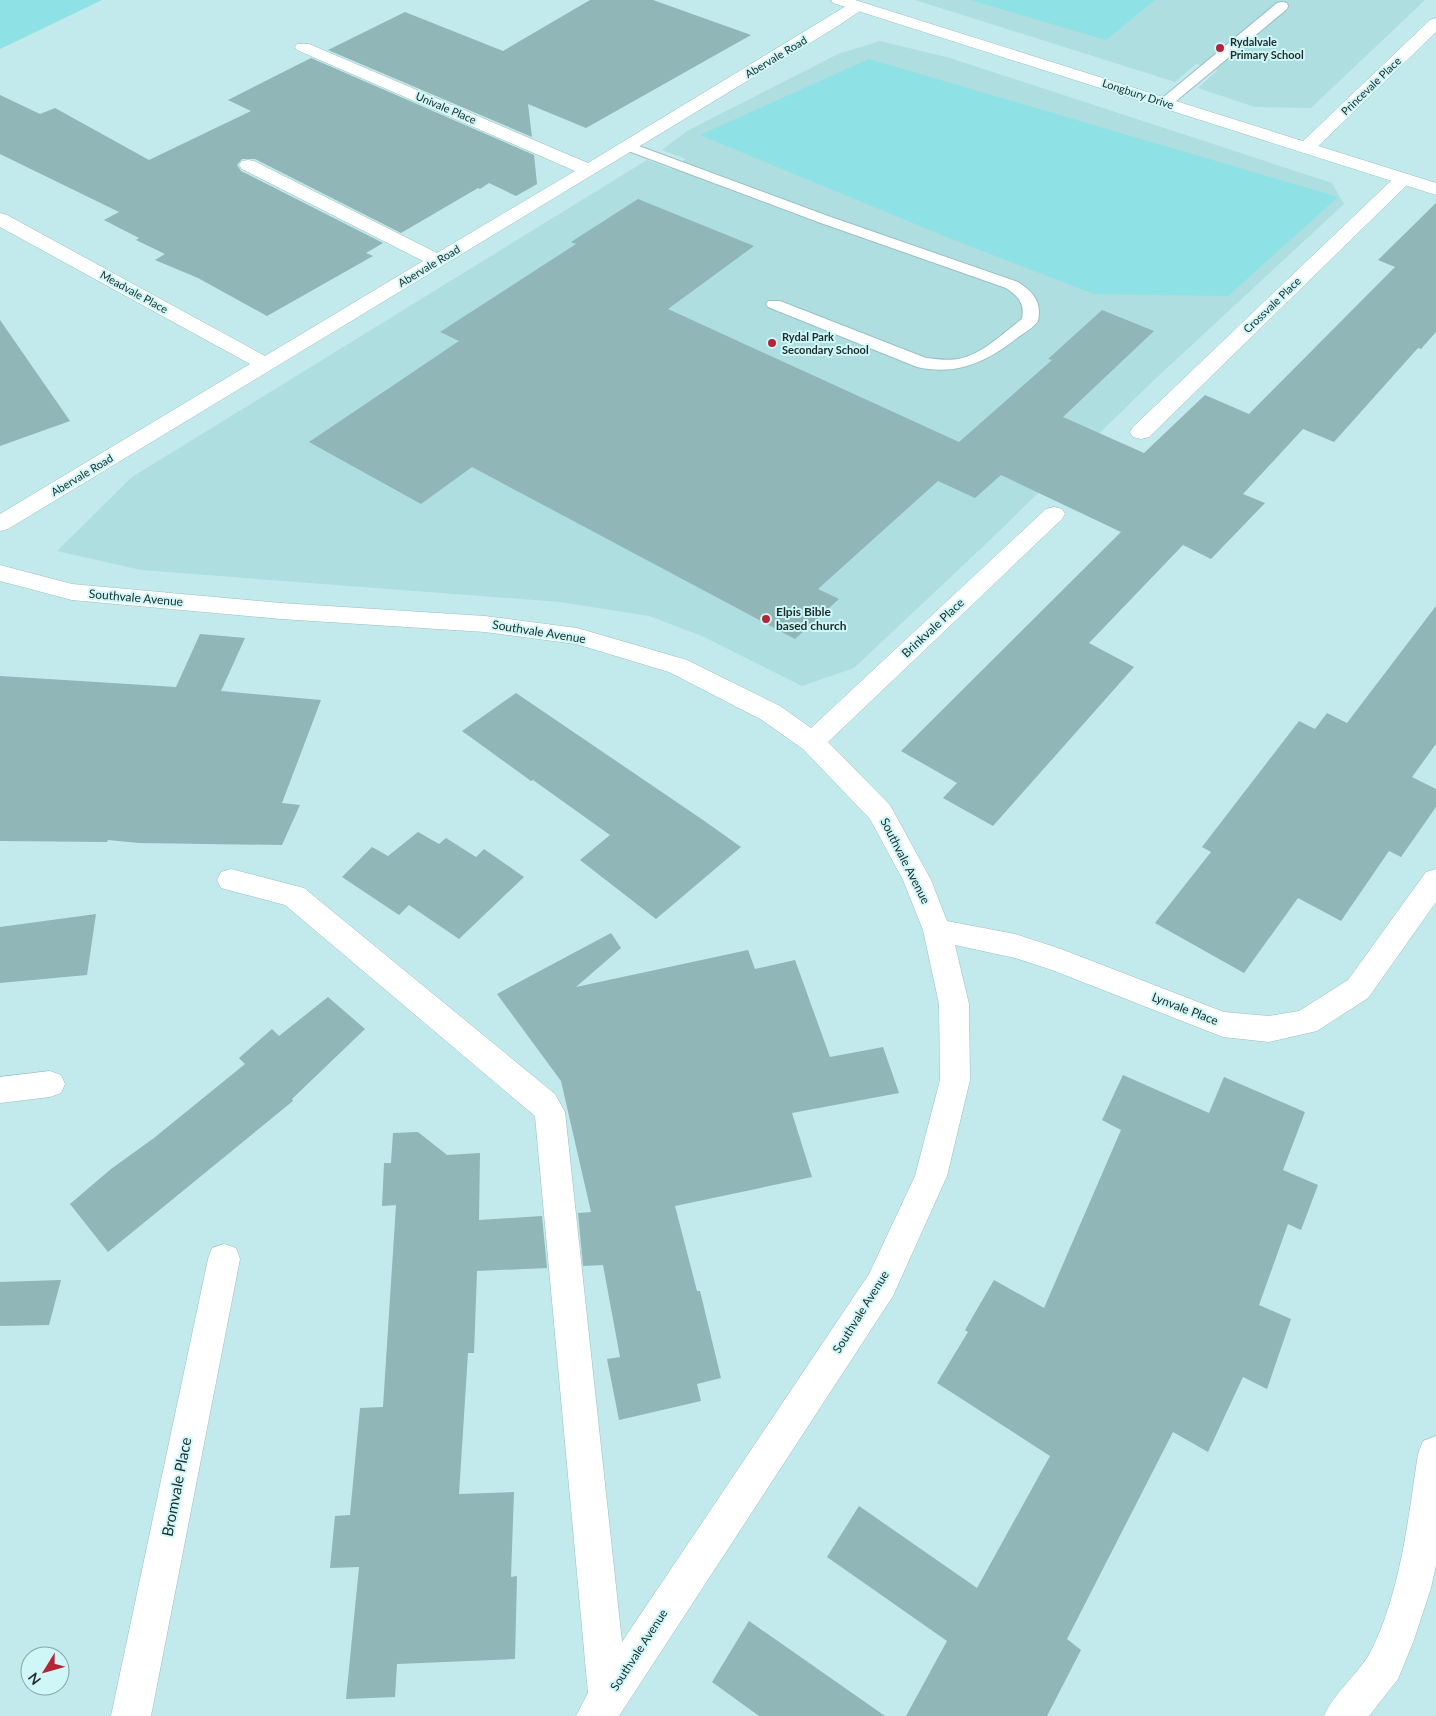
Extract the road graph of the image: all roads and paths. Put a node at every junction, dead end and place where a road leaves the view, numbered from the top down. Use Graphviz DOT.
graph roads {
  1 [pos="839,0"];
  2 [pos="857,6"];
  3 [pos="1282,6"];
  4 [pos="1436,23"];
  5 [pos="303,47"];
  6 [pos="1165,103"];
  7 [pos="628,146"];
  8 [pos="1306,148"];
  9 [pos="248,165"];
  10 [pos="589,170"];
  11 [pos="1403,179"];
  12 [pos="1436,190"];
  13 [pos="0,219"];
  14 [pos="438,261"];
  15 [pos="774,304"];
  16 [pos="267,365"];
  17 [pos="1141,432"];
  18 [pos="1054,514"];
  19 [pos="0,524"];
  20 [pos="0,573"];
  21 [pos="812,742"];
  22 [pos="231,880"];
  23 [pos="1436,880"];
  24 [pos="937,930"];
  25 [pos="50,1084"];
  26 [pos="0,1090"];
  27 [pos="224,1259"];
  28 [pos="1436,1454"];
  29 [pos="602,1707"];
  30 [pos="131,1716"];
  31 [pos="1344,1716"];
  1 -- 2 [label="street, Longbury Drive"];
  2 -- 6 [label="street, Longbury Drive"];
  2 -- 7 [label="street, Abervale Road"];
  3 -- 6 [label="lane"];
  4 -- 8 [label="street, Princevale Place"];
  5 -- 10 [label="street, Univale Place"];
  6 -- 8 [label="street, Longbury Drive"];
  7 -- 10 [label="street, Abervale Road"];
  7 -- 15 [label="lane"];
  8 -- 11 [label="street, Longbury Drive"];
  9 -- 14 [label="street"];
  10 -- 14 [label="street, Abervale Road"];
  11 -- 12 [label="street, Longbury Drive"];
  11 -- 17 [label="street, Crossvale Place"];
  13 -- 16 [label="street, Meadvale Place"];
  14 -- 16 [label="street, Abervale Road"];
  16 -- 19 [label="street, Abervale Road"];
  18 -- 21 [label="street, Brinkvale Place"];
  20 -- 21 [label="street, Southvale Avenue"];
  21 -- 24 [label="street, Southvale Avenue"];
  22 -- 29 [label="street"];
  23 -- 24 [label="street, Lynvale Place"];
  24 -- 29 [label="street, Southvale Avenue"];
  25 -- 26 [label="street"];
  27 -- 30 [label="street, Bromvale Place"];
  28 -- 31 [label="street"];
}
